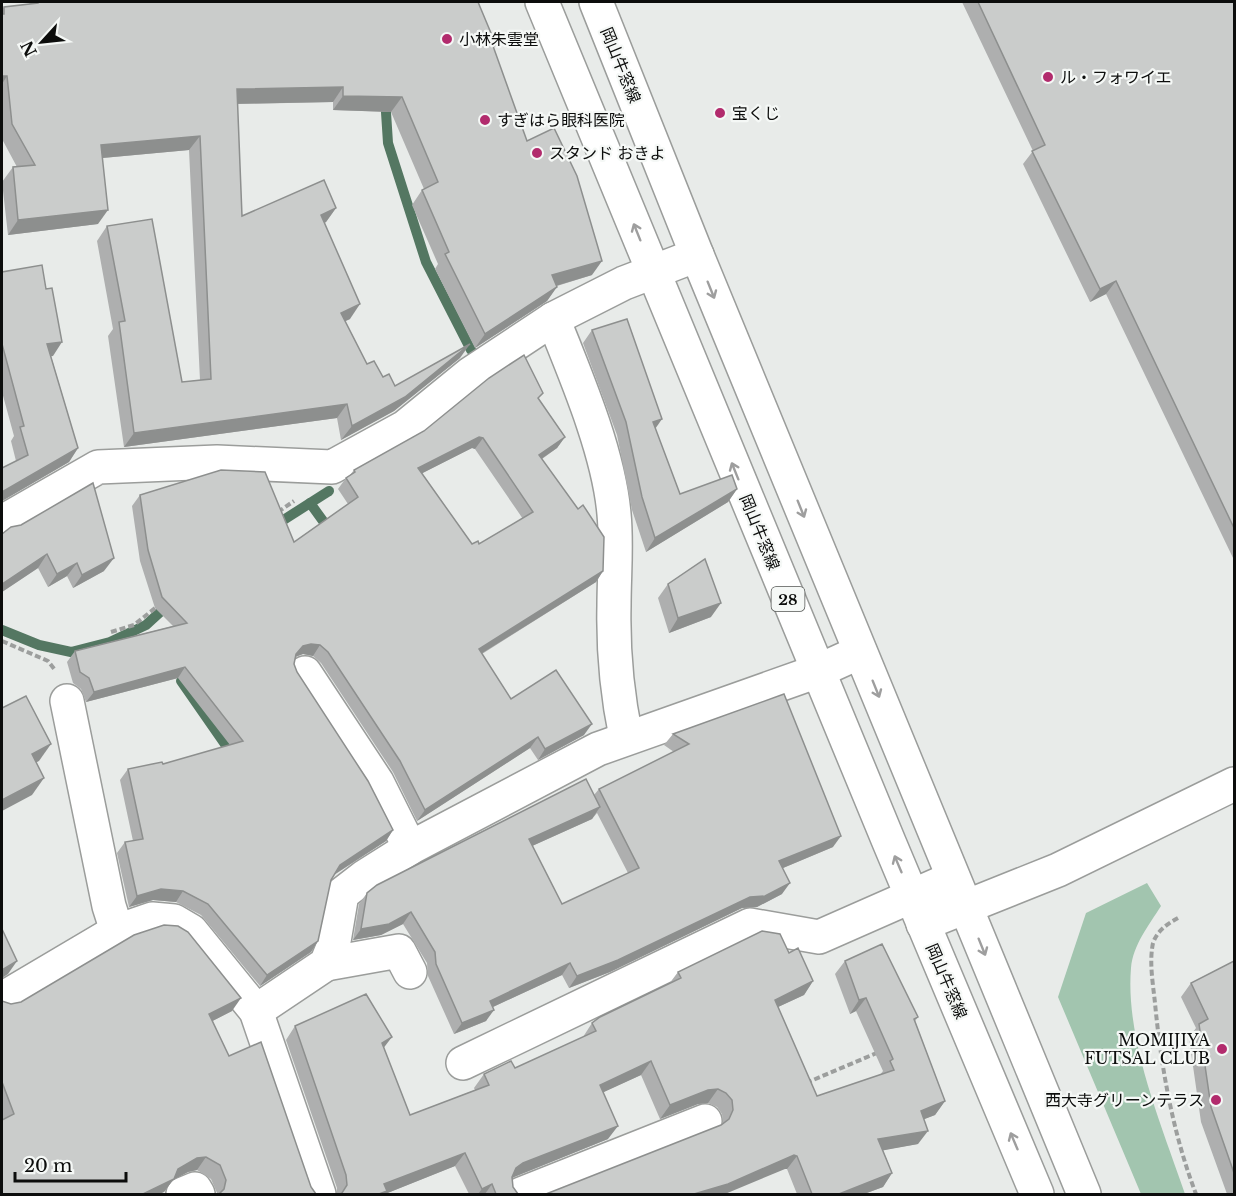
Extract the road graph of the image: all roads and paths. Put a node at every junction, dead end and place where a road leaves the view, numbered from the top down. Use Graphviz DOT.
graph roads {
  1 [pos="542,2"];
  2 [pos="596,2"];
  3 [pos="697,255"];
  4 [pos="653,272"];
  5 [pos="553,319"];
  6 [pos="332,466"];
  7 [pos="271,517"];
  8 [pos="2,522"];
  9 [pos="162,602"];
  10 [pos="111,632"];
  11 [pos="2,641"];
  12 [pos="861,652"];
  13 [pos="818,671"];
  14 [pos="305,674"];
  15 [pos="67,701"];
  16 [pos="626,737"];
  17 [pos="1234,783"];
  18 [pos="410,848"];
  19 [pos="960,892"];
  20 [pos="917,910"];
  21 [pos="1178,918"];
  22 [pos="117,931"];
  23 [pos="399,950"];
  24 [pos="326,964"];
  25 [pos="2,999"];
  26 [pos="256,1011"];
  27 [pos="884,1050"];
  28 [pos="463,1063"];
  29 [pos="803,1084"];
  30 [pos="705,1121"];
  31 [pos="183,1194"];
  32 [pos="198,1194"];
  33 [pos="319,1194"];
  34 [pos="521,1194"];
  35 [pos="1037,1194"];
  36 [pos="1084,1194"];
  37 [pos="1196,1194"];
  4 -- 1 [label="street, 岡山牛窓線 / 28, one-way"];
  2 -- 3 [label="street, 岡山牛窓線"];
  3 -- 4 [label="street"];
  3 -- 12 [label="street, 岡山牛窓線, one-way"];
  4 -- 5 [label="street"];
  13 -- 4 [label="street, 岡山牛窓線 / 28, one-way"];
  5 -- 6 [label="street"];
  5 -- 16 [label="street"];
  6 -- 7 [label="path"];
  6 -- 8 [label="street"];
  9 -- 10 [label="path"];
  11 -- 15 [label="path"];
  12 -- 13 [label="street"];
  12 -- 19 [label="street, 岡山牛窓線, one-way"];
  13 -- 16 [label="street"];
  20 -- 13 [label="street, 岡山牛窓線 / 28, one-way"];
  14 -- 18 [label="street"];
  15 -- 22 [label="street"];
  16 -- 18 [label="street"];
  17 -- 19 [label="street"];
  18 -- 24 [label="street"];
  19 -- 20 [label="street"];
  19 -- 36 [label="street, 岡山牛窓線, one-way"];
  20 -- 28 [label="street"];
  35 -- 20 [label="street, 岡山牛窓線 / 28, one-way"];
  21 -- 37 [label="path"];
  22 -- 25 [label="street"];
  22 -- 26 [label="street"];
  23 -- 24 [label="street"];
  24 -- 26 [label="street"];
  26 -- 33 [label="street"];
  27 -- 29 [label="path"];
  30 -- 34 [label="street"];
  31 -- 32 [label="street"];
}
